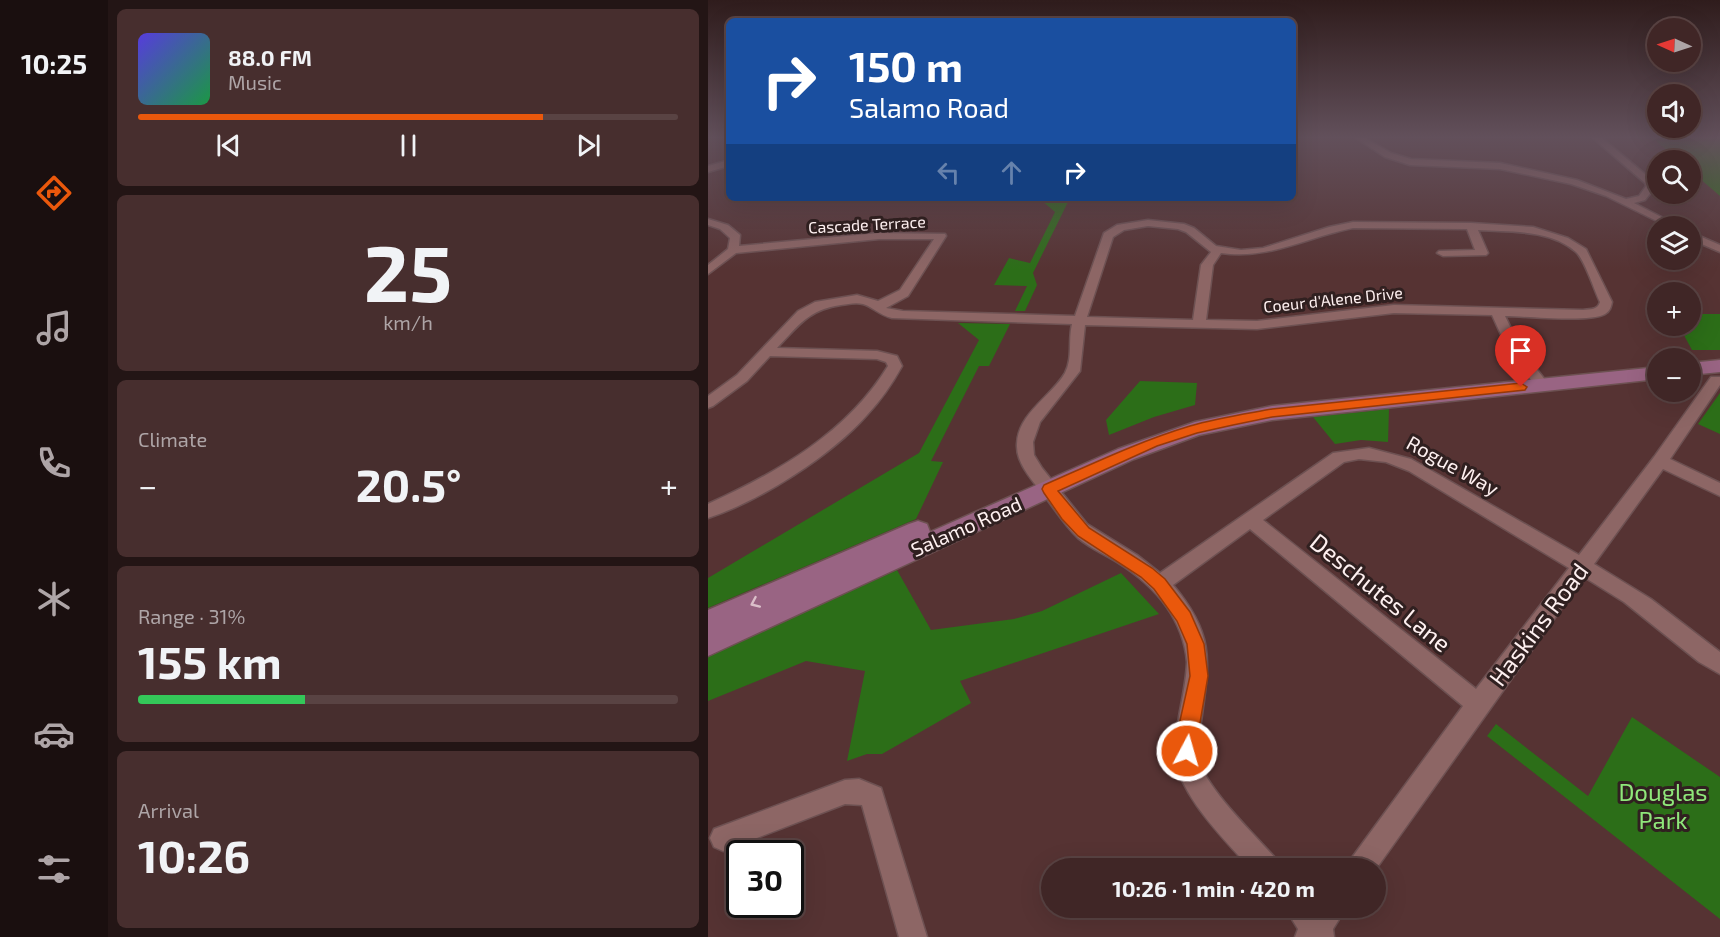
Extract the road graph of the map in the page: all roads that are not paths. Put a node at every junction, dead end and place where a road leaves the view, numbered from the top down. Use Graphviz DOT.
graph roads {
  1 [pos="1570,182"];
  2 [pos="1649,182"];
  3 [pos="1625,202"];
  4 [pos="1654,216"];
  5 [pos="708,222"];
  6 [pos="1471,226"];
  7 [pos="1701,240"];
  8 [pos="1720,249"];
  9 [pos="733,250"];
  10 [pos="1218,250"];
  11 [pos="1443,253"];
  12 [pos="708,271"];
  13 [pos="876,307"];
  14 [pos="1497,312"];
  15 [pos="1080,320"];
  16 [pos="1199,324"];
  17 [pos="767,352"];
  18 [pos="1720,356"];
  19 [pos="1701,358"];
  20 [pos="1647,364"];
  21 [pos="1701,371"];
  22 [pos="1718,373"];
  23 [pos="1647,374"];
  24 [pos="1538,380"];
  25 [pos="708,403"];
  26 [pos="1660,462"];
  27 [pos="1044,483"];
  28 [pos="1720,490"];
  29 [pos="708,511"];
  30 [pos="1251,520"];
  31 [pos="1582,565"];
  32 [pos="1160,584"];
  33 [pos="708,623"];
  34 [pos="708,643"];
  35 [pos="1720,664"];
  36 [pos="1478,704"];
  37 [pos="723,838"];
  38 [pos="1259,858"];
  39 [pos="1367,858"];
  40 [pos="913,937"];
  1 -- 3 [label="street"];
  2 -- 3 [label="street"];
  3 -- 4 [label="street"];
  5 -- 9 [label="street"];
  6 -- 10 [label="street, Coeur d'Alene Drive"];
  6 -- 11 [label="street"];
  6 -- 14 [label="street, Coeur d'Alene Drive"];
  7 -- 8 [label="street"];
  9 -- 12 [label="street"];
  9 -- 13 [label="street, Cascade Terrace"];
  10 -- 15 [label="street"];
  10 -- 16 [label="street"];
  13 -- 15 [label="street, Coeur d'Alene Drive"];
  13 -- 17 [label="street, Coeur d'Alene Drive"];
  14 -- 16 [label="street, Coeur d'Alene Drive"];
  14 -- 24 [label="street"];
  15 -- 16 [label="street, Coeur d'Alene Drive"];
  15 -- 27 [label="street"];
  17 -- 25 [label="street, Coeur d'Alene Drive"];
  17 -- 29 [label="street"];
  18 -- 19 [label="main road"];
  20 -- 24 [label="main road, Salamo Road"];
  21 -- 22 [label="main road"];
  22 -- 26 [label="street, Haskins Road"];
  23 -- 24 [label="main road, Salamo Road"];
  24 -- 27 [label="main road, Salamo Road"];
  26 -- 28 [label="street"];
  26 -- 31 [label="street, Haskins Road"];
  27 -- 32 [label="street"];
  27 -- 33 [label="main road, Salamo Road, one-way"];
  27 -- 34 [label="main road, Salamo Road"];
  30 -- 31 [label="street, Rogue Way"];
  30 -- 32 [label="street, Rogue Way"];
  30 -- 36 [label="street, Deschutes Lane"];
  31 -- 35 [label="street, Rogue Way"];
  31 -- 36 [label="street, Haskins Road"];
  32 -- 38 [label="street"];
  36 -- 39 [label="street, Haskins Road"];
  37 -- 40 [label="street"];
}
